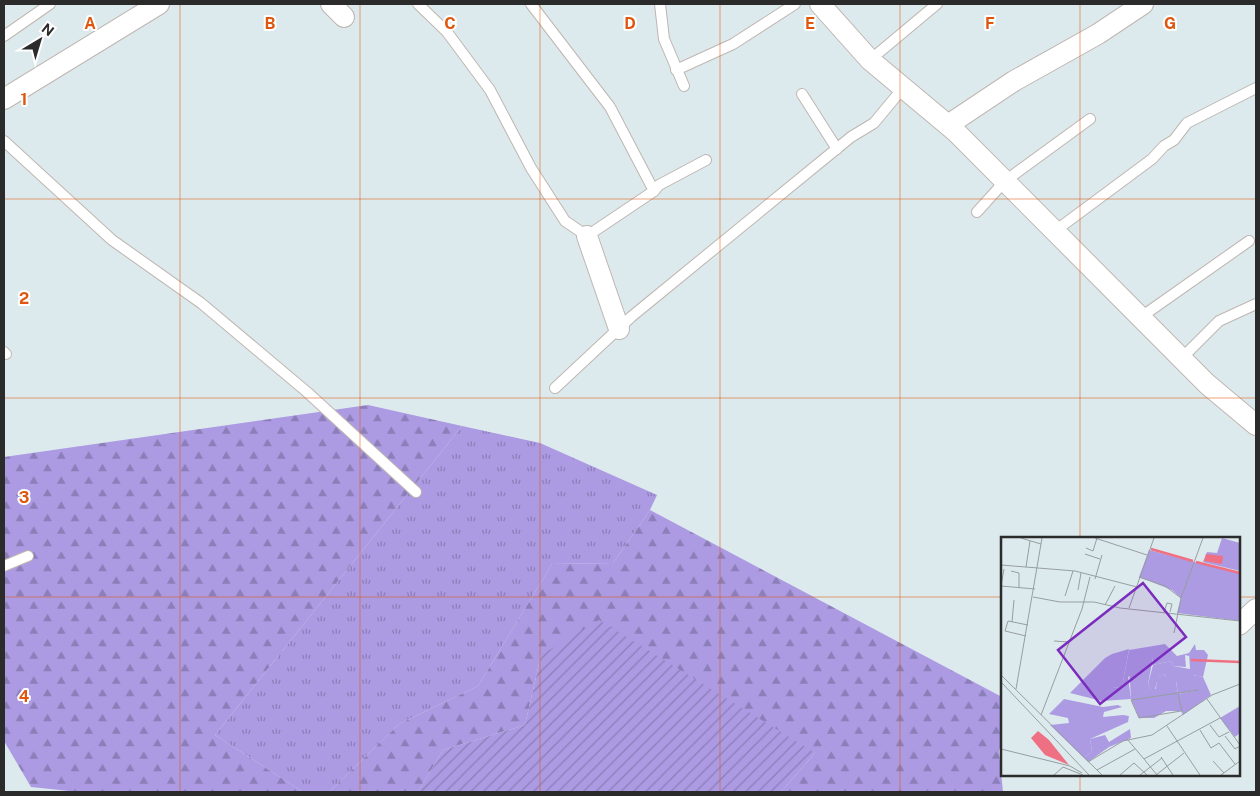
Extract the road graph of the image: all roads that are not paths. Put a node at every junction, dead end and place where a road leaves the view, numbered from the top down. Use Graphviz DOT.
graph roads {
  1 [pos="50,4"];
  2 [pos="418,4"];
  3 [pos="531,4"];
  4 [pos="660,4"];
  5 [pos="795,4"];
  6 [pos="937,4"];
  7 [pos="1143,4"];
  8 [pos="153,5"];
  9 [pos="827,6"];
  10 [pos="4,36"];
  11 [pos="870,60"];
  12 [pos="676,70"];
  13 [pos="684,86"];
  14 [pos="903,88"];
  15 [pos="1256,88"];
  16 [pos="802,94"];
  17 [pos="4,99"];
  18 [pos="1090,119"];
  19 [pos="948,125"];
  20 [pos="4,141"];
  21 [pos="837,149"];
  22 [pos="706,160"];
  23 [pos="1005,181"];
  24 [pos="654,191"];
  25 [pos="977,212"];
  26 [pos="1055,231"];
  27 [pos="587,236"];
  28 [pos="1249,241"];
  29 [pos="1256,304"];
  30 [pos="1141,317"];
  31 [pos="619,329"];
  32 [pos="1182,358"];
  33 [pos="555,388"];
  34 [pos="1252,415"];
  35 [pos="416,492"];
  36 [pos="28,556"];
  37 [pos="4,566"];
  38 [pos="1256,610"];
  39 [pos="1240,624"];
  1 -- 10 [label="lane"];
  2 -- 27 [label="lane"];
  3 -- 24 [label="lane"];
  4 -- 12 [label="lane"];
  5 -- 12 [label="lane"];
  6 -- 11 [label="lane"];
  7 -- 19 [label="street"];
  8 -- 17 [label="street"];
  9 -- 11 [label="street"];
  11 -- 14 [label="street"];
  12 -- 13 [label="lane"];
  14 -- 19 [label="street"];
  14 -- 21 [label="lane"];
  15 -- 26 [label="lane"];
  16 -- 21 [label="lane"];
  18 -- 23 [label="lane"];
  19 -- 23 [label="street"];
  20 -- 35 [label="lane"];
  21 -- 31 [label="lane"];
  22 -- 24 [label="lane"];
  23 -- 25 [label="lane"];
  23 -- 26 [label="street"];
  24 -- 27 [label="lane"];
  26 -- 30 [label="street"];
  27 -- 31 [label="street"];
  28 -- 30 [label="lane"];
  29 -- 32 [label="lane"];
  30 -- 32 [label="street"];
  31 -- 33 [label="lane"];
  32 -- 34 [label="street"];
  36 -- 37 [label="lane"];
  38 -- 39 [label="street"];
}
